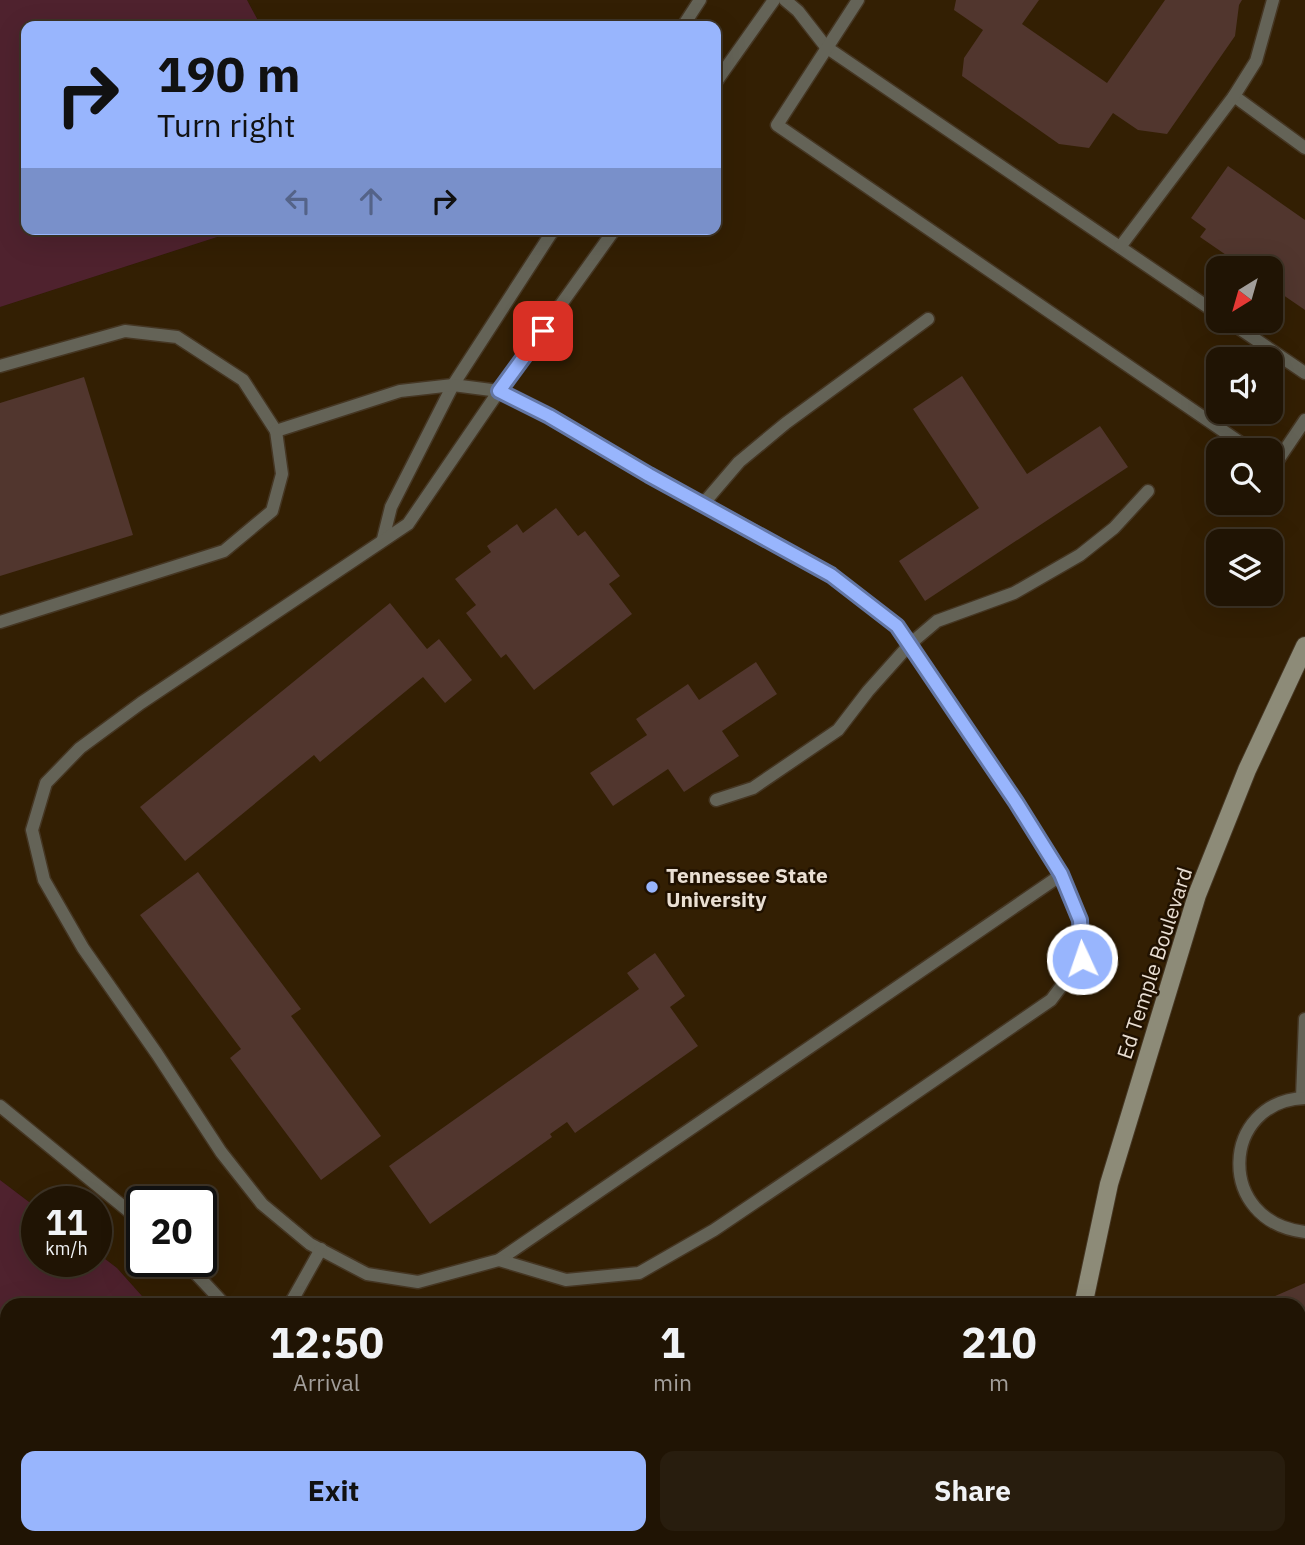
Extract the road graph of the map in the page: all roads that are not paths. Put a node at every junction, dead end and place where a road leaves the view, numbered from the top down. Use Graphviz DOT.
graph roads {
  1 [pos="699,0"];
  2 [pos="774,0"];
  3 [pos="785,0"];
  4 [pos="858,0"];
  5 [pos="1273,0"];
  6 [pos="686,21"];
  7 [pos="826,47"];
  8 [pos="721,75"];
  9 [pos="1234,96"];
  10 [pos="1305,148"];
  11 [pos="550,235"];
  12 [pos="611,235"];
  13 [pos="1120,247"];
  14 [pos="1206,306"];
  15 [pos="929,319"];
  16 [pos="1246,333"];
  17 [pos="0,366"];
  18 [pos="1305,373"];
  19 [pos="453,386"];
  20 [pos="499,391"];
  21 [pos="1305,420"];
  22 [pos="276,431"];
  23 [pos="1233,438"];
  24 [pos="1283,453"];
  25 [pos="1148,491"];
  26 [pos="703,504"];
  27 [pos="383,539"];
  28 [pos="0,622"];
  29 [pos="910,644"];
  30 [pos="1305,646"];
  31 [pos="716,800"];
  32 [pos="1061,874"];
  33 [pos="1305,1019"];
  34 [pos="1304,1098"];
  35 [pos="0,1106"];
  36 [pos="126,1209"];
  37 [pos="1305,1232"];
  38 [pos="321,1249"];
  39 [pos="499,1260"];
  40 [pos="199,1277"];
  41 [pos="219,1298"];
  42 [pos="293,1298"];
  43 [pos="1085,1298"];
  1 -- 6 [label="lane"];
  2 -- 8 [label="lane"];
  3 -- 7 [label="lane"];
  4 -- 7 [label="lane"];
  5 -- 9 [label="lane"];
  7 -- 13 [label="lane"];
  7 -- 23 [label="lane"];
  9 -- 10 [label="lane"];
  9 -- 13 [label="lane"];
  11 -- 19 [label="lane"];
  12 -- 20 [label="lane"];
  13 -- 14 [label="lane"];
  15 -- 26 [label="lane"];
  16 -- 18 [label="lane"];
  17 -- 22 [label="lane"];
  19 -- 20 [label="lane"];
  19 -- 22 [label="lane"];
  19 -- 27 [label="lane"];
  20 -- 26 [label="lane"];
  20 -- 27 [label="lane"];
  21 -- 24 [label="lane"];
  22 -- 28 [label="lane"];
  25 -- 29 [label="lane"];
  26 -- 29 [label="lane"];
  27 -- 38 [label="lane"];
  29 -- 31 [label="lane"];
  29 -- 32 [label="lane"];
  30 -- 43 [label="main road, Ed Temple Boulevard"];
  32 -- 39 [label="lane"];
  32 -- 39 [label="lane"];
  33 -- 34 [label="lane"];
  34 -- 37 [label="lane"];
  35 -- 36 [label="lane"];
  38 -- 39 [label="lane"];
  38 -- 42 [label="lane"];
  40 -- 41 [label="lane"];
}
